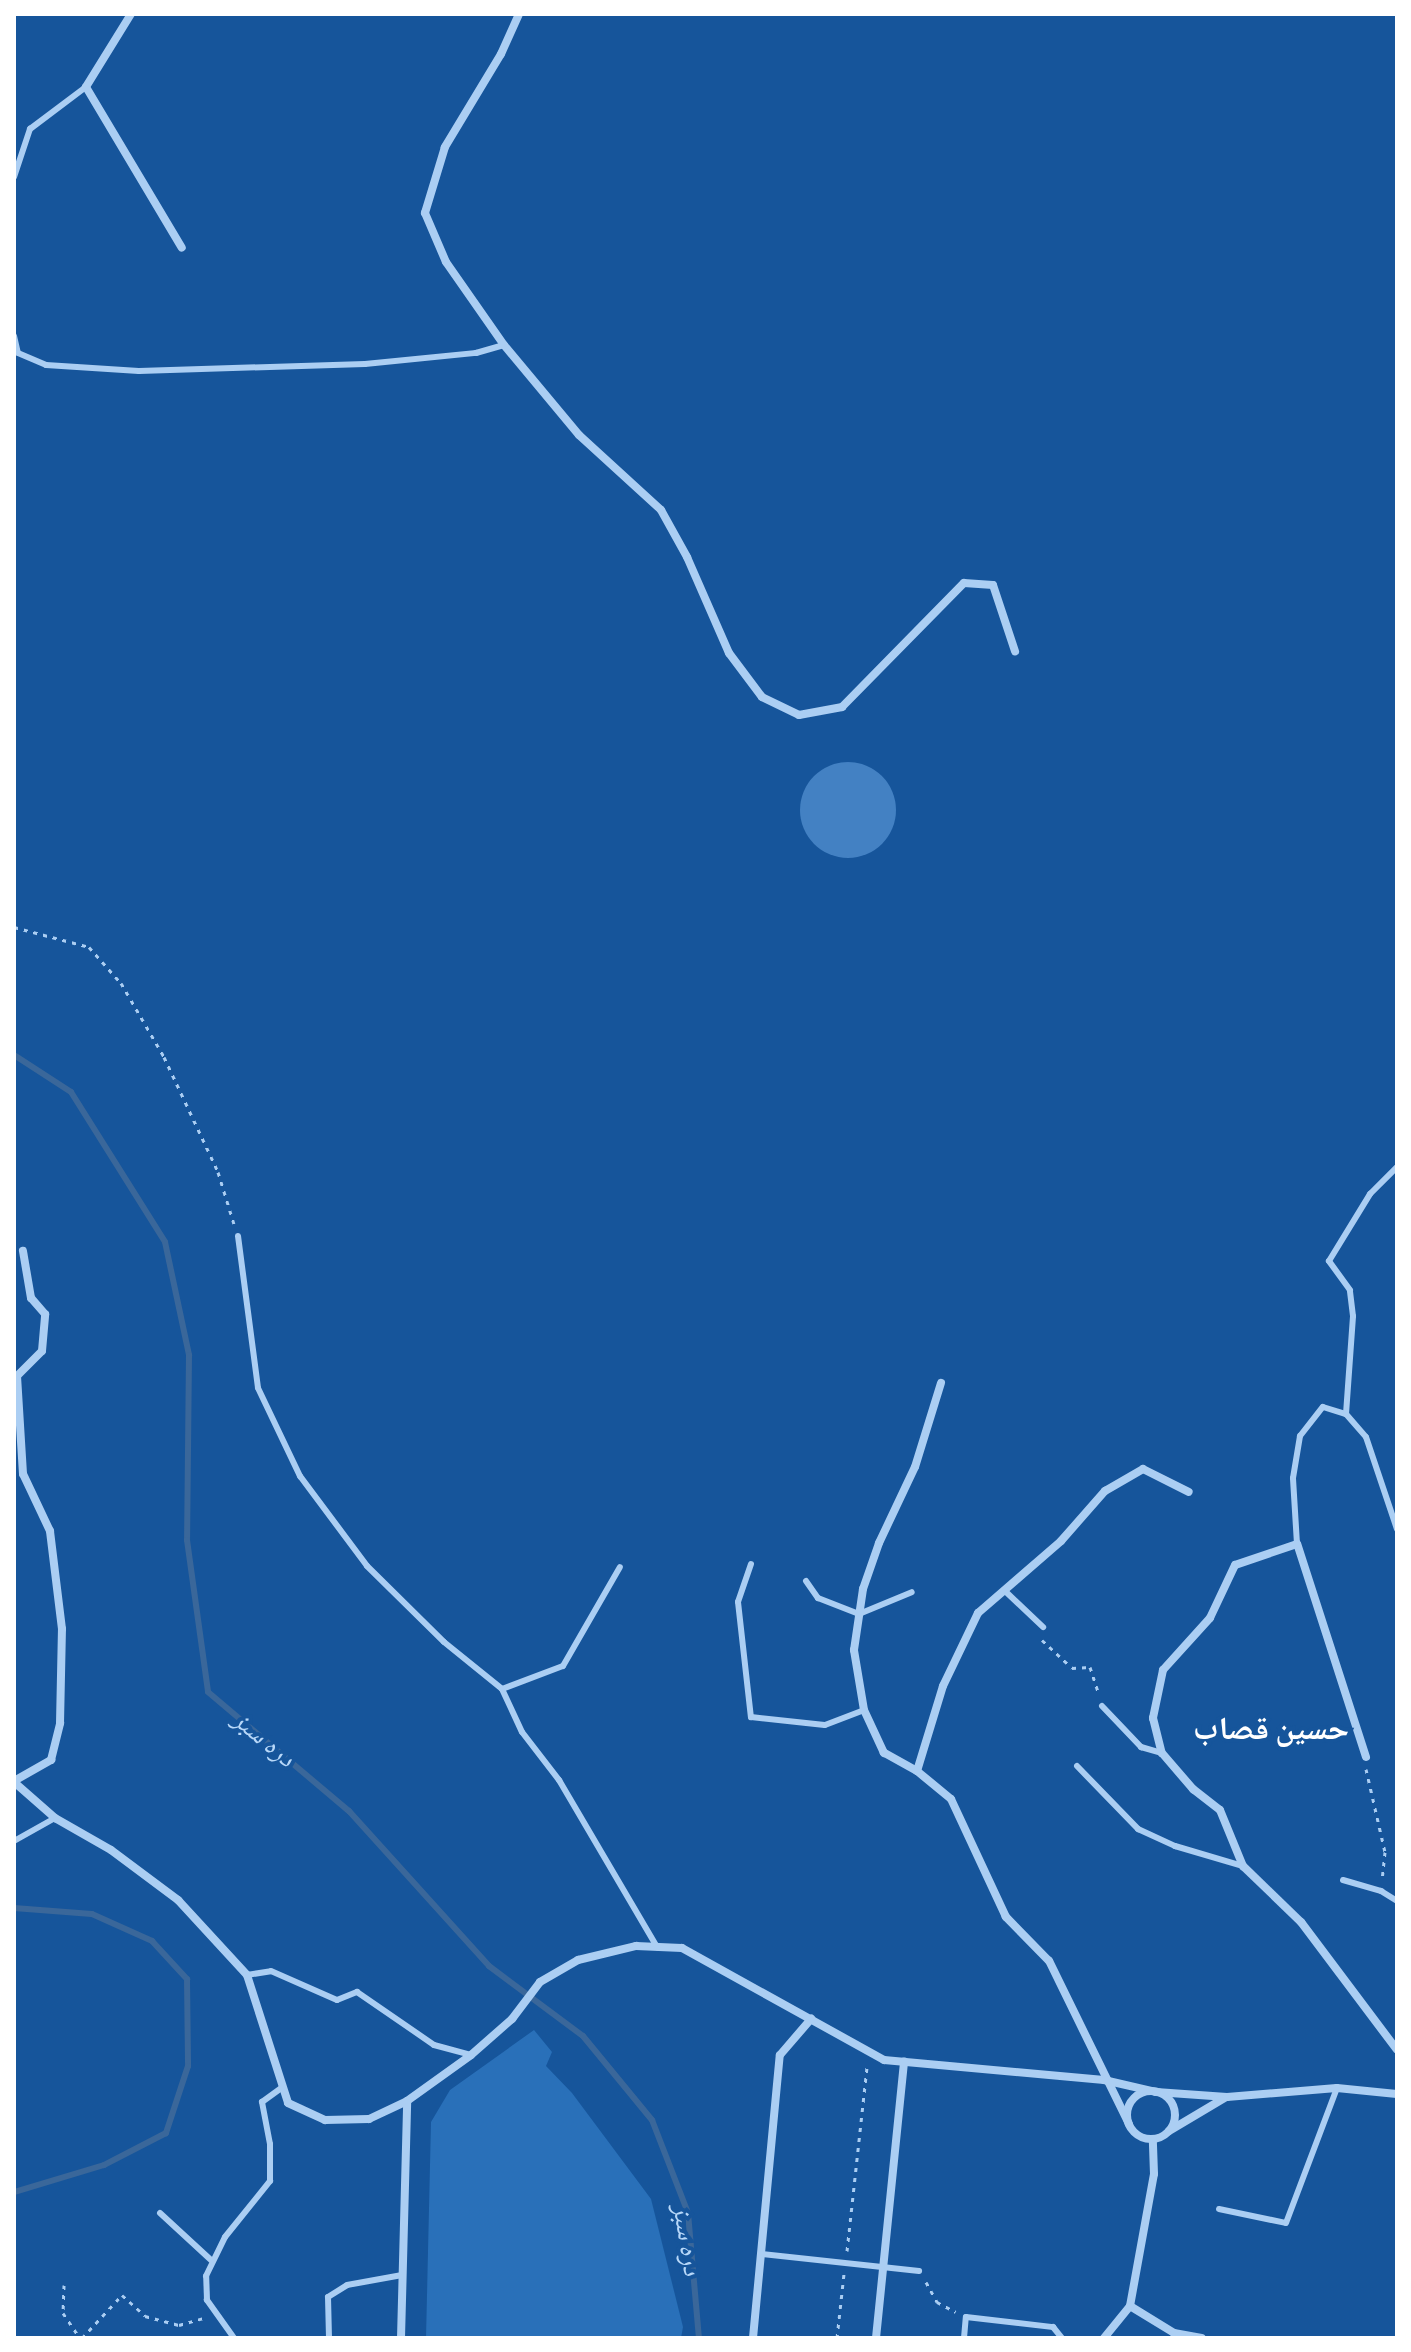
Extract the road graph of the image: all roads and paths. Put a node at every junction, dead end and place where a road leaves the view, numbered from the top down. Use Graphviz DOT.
graph roads {
  1 [pos="131,14"];
  2 [pos="519,14"];
  3 [pos="86,87"];
  4 [pos="14,177"];
  5 [pos="182,248"];
  6 [pos="14,336"];
  7 [pos="504,345"];
  8 [pos="16,356"];
  9 [pos="1015,651"];
  10 [pos="14,927"];
  11 [pos="1397,1167"];
  12 [pos="238,1236"];
  13 [pos="23,1251"];
  14 [pos="941,1383"];
  15 [pos="1346,1414"];
  16 [pos="1189,1492"];
  17 [pos="1397,1529"];
  18 [pos="1297,1544"];
  19 [pos="751,1564"];
  20 [pos="620,1567"];
  21 [pos="806,1581"];
  22 [pos="1004,1590"];
  23 [pos="912,1592"];
  24 [pos="859,1614"];
  25 [pos="1043,1627"];
  26 [pos="502,1689"];
  27 [pos="1102,1706"];
  28 [pos="864,1710"];
  29 [pos="1162,1753"];
  30 [pos="1366,1757"];
  31 [pos="1077,1766"];
  32 [pos="917,1771"];
  33 [pos="14,1782"];
  34 [pos="55,1818"];
  35 [pos="14,1841"];
  36 [pos="1243,1866"];
  37 [pos="1343,1880"];
  38 [pos="1381,1891"];
  39 [pos="1397,1901"];
  40 [pos="657,1947"];
  41 [pos="247,1975"];
  42 [pos="811,2019"];
  43 [pos="1397,2050"];
  44 [pos="868,2051"];
  45 [pos="471,2055"];
  46 [pos="904,2061"];
  47 [pos="1104,2080"];
  48 [pos="283,2087"];
  49 [pos="1337,2088"];
  50 [pos="1156,2092"];
  51 [pos="1397,2094"];
  52 [pos="1227,2097"];
  53 [pos="407,2101"];
  54 [pos="1129,2124"];
  55 [pos="1167,2133"];
  56 [pos="1153,2139"];
  57 [pos="1219,2209"];
  58 [pos="160,2213"];
  59 [pos="761,2254"];
  60 [pos="211,2260"];
  61 [pos="845,2263"];
  62 [pos="883,2267"];
  63 [pos="919,2271"];
  64 [pos="402,2275"];
  65 [pos="64,2285"];
  66 [pos="1130,2306"];
  67 [pos="217,2314"];
  68 [pos="966,2317"];
  69 [pos="81,2338"];
  70 [pos="234,2338"];
  71 [pos="329,2338"];
  72 [pos="401,2338"];
  73 [pos="753,2338"];
  74 [pos="837,2338"];
  75 [pos="876,2338"];
  76 [pos="964,2338"];
  77 [pos="1062,2338"];
  78 [pos="1104,2338"];
  79 [pos="1202,2338"];
  1 -- 3 [label="street"];
  2 -- 7 [label="street"];
  3 -- 4 [label="lane"];
  3 -- 5 [label="street"];
  6 -- 8 [label="lane"];
  7 -- 8 [label="lane"];
  7 -- 9 [label="street"];
  10 -- 12 [label="path"];
  11 -- 15 [label="lane"];
  12 -- 26 [label="lane"];
  13 -- 33 [label="street"];
  14 -- 24 [label="street"];
  15 -- 17 [label="lane"];
  15 -- 18 [label="lane"];
  16 -- 22 [label="street"];
  18 -- 29 [label="street"];
  18 -- 30 [label="street"];
  19 -- 28 [label="lane"];
  20 -- 26 [label="lane"];
  21 -- 24 [label="lane"];
  22 -- 25 [label="lane"];
  22 -- 32 [label="street"];
  23 -- 24 [label="lane"];
  24 -- 28 [label="street"];
  25 -- 27 [label="path"];
  26 -- 40 [label="lane"];
  27 -- 29 [label="lane"];
  28 -- 32 [label="street"];
  29 -- 36 [label="street"];
  30 -- 38 [label="path"];
  31 -- 36 [label="lane"];
  32 -- 47 [label="street"];
  33 -- 34 [label="street"];
  34 -- 35 [label="lane"];
  34 -- 41 [label="street"];
  36 -- 43 [label="street"];
  37 -- 38 [label="lane"];
  38 -- 39 [label="lane"];
  40 -- 42 [label="street"];
  40 -- 45 [label="street"];
  41 -- 45 [label="lane"];
  41 -- 48 [label="street"];
  42 -- 44 [label="street"];
  42 -- 59 [label="street"];
  44 -- 46 [label="street"];
  44 -- 61 [label="path"];
  45 -- 53 [label="street"];
  46 -- 47 [label="street"];
  46 -- 62 [label="street"];
  47 -- 50 [label="street"];
  47 -- 54 [label="street"];
  48 -- 53 [label="street"];
  48 -- 60 [label="lane"];
  49 -- 51 [label="street"];
  49 -- 52 [label="street"];
  49 -- 57 [label="lane"];
  50 -- 52 [label="street"];
  50 -- 54 [label="street"];
  50 -- 55 [label="street"];
  52 -- 55 [label="street"];
  53 -- 64 [label="street"];
  54 -- 56 [label="street"];
  55 -- 56 [label="street"];
  56 -- 66 [label="street"];
  58 -- 60 [label="lane"];
  59 -- 61 [label="lane"];
  59 -- 73 [label="street"];
  60 -- 67 [label="lane"];
  61 -- 62 [label="lane"];
  61 -- 74 [label="path"];
  62 -- 63 [label="lane"];
  62 -- 75 [label="street"];
  63 -- 68 [label="path"];
  64 -- 71 [label="lane"];
  64 -- 72 [label="street"];
  65 -- 69 [label="path"];
  66 -- 78 [label="street"];
  66 -- 79 [label="street"];
  67 -- 69 [label="path"];
  67 -- 70 [label="lane"];
  68 -- 76 [label="lane"];
  68 -- 77 [label="lane"];
}
